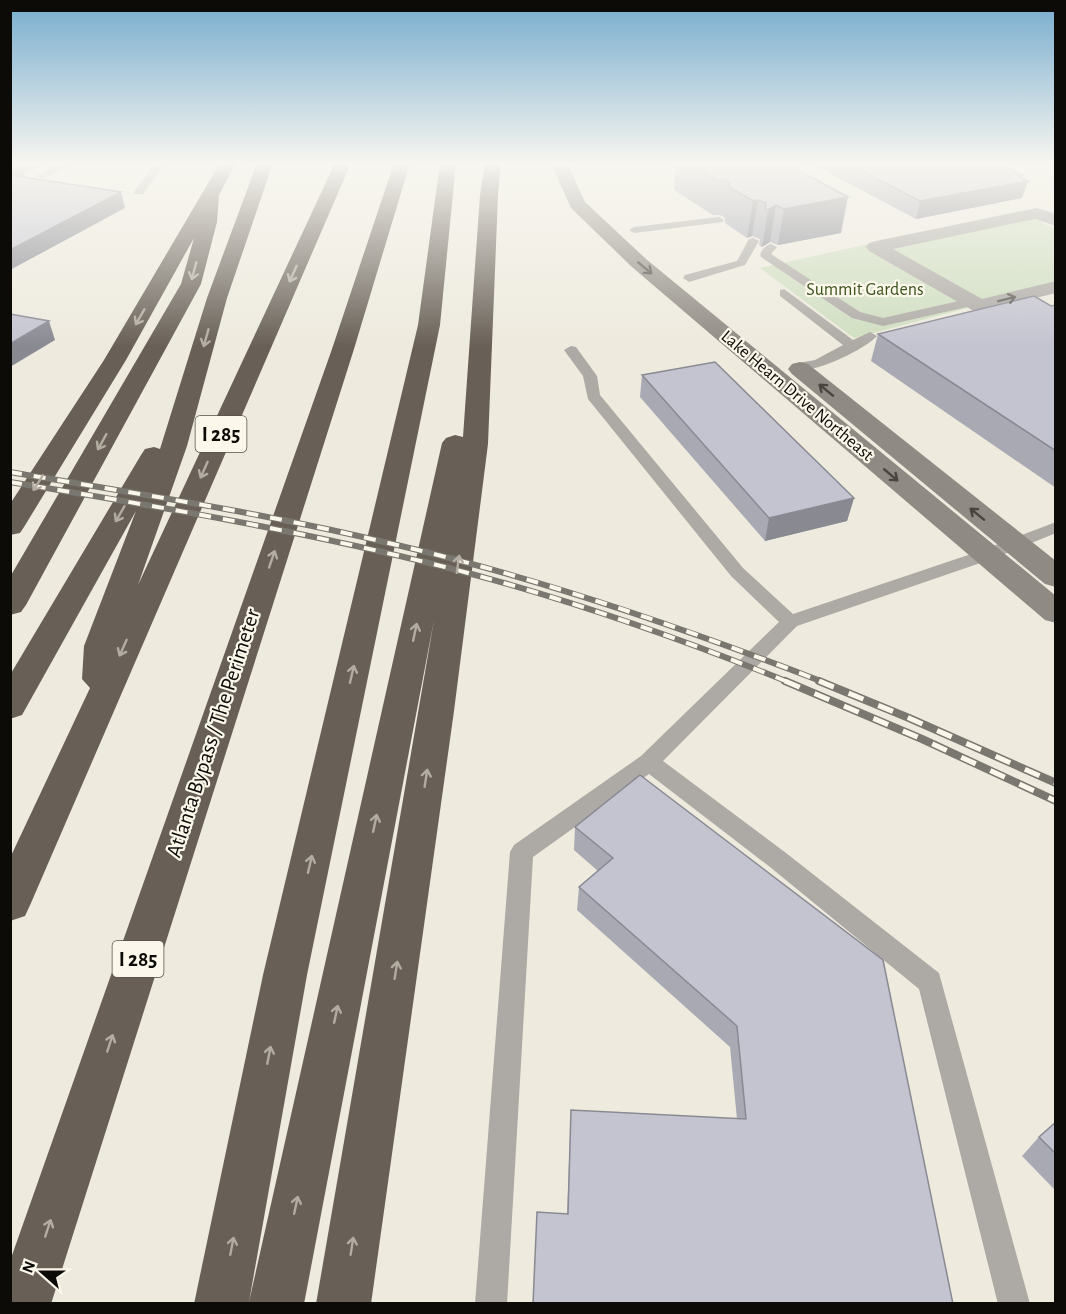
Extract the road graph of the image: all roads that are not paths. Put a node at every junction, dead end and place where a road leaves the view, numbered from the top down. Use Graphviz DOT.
graph roads {
  1 [pos="192,224"];
  2 [pos="206,224"];
  3 [pos="243,224"];
  4 [pos="315,224"];
  5 [pos="382,224"];
  6 [pos="441,224"];
  7 [pos="488,224"];
  8 [pos="598,224"];
  9 [pos="628,224"];
  10 [pos="682,224"];
  11 [pos="984,224"];
  12 [pos="634,230"];
  13 [pos="753,242"];
  14 [pos="771,247"];
  15 [pos="689,278"];
  16 [pos="1056,287"];
  17 [pos="784,293"];
  18 [pos="485,298"];
  19 [pos="972,302"];
  20 [pos="870,336"];
  21 [pos="852,346"];
  22 [pos="571,350"];
  23 [pos="798,367"];
  24 [pos="191,391"];
  25 [pos="10,527"];
  26 [pos="1056,527"];
  27 [pos="1012,543"];
  28 [pos="986,555"];
  29 [pos="1056,577"];
  30 [pos="10,605"];
  31 [pos="1056,613"];
  32 [pos="790,622"];
  33 [pos="98,704"];
  34 [pos="10,706"];
  35 [pos="649,762"];
  36 [pos="10,903"];
  37 [pos="23,1304"];
  38 [pos="221,1304"];
  39 [pos="276,1304"];
  40 [pos="342,1304"];
  41 [pos="491,1304"];
  42 [pos="1014,1304"];
  1 -- 25 [label="highway, one-way"];
  2 -- 30 [label="highway, one-way"];
  3 -- 24 [label="highway, one-way"];
  4 -- 33 [label="highway, I 285, one-way"];
  37 -- 5 [label="highway, Atlanta Bypass / The Perimeter / I 285, one-way"];
  38 -- 6 [label="highway, one-way"];
  7 -- 18 [label="highway"];
  8 -- 28 [label="street, Lake Hearn Drive Northeast, one-way"];
  9 -- 12 [label="street, Lake Hearn Drive Northeast"];
  10 -- 12 [label="lane"];
  11 -- 19 [label="street"];
  12 -- 15 [label="street, Lake Hearn Drive Northeast"];
  13 -- 15 [label="lane"];
  14 -- 19 [label="lane"];
  15 -- 23 [label="street, Lake Hearn Drive Northeast"];
  19 -- 16 [label="street, one-way"];
  17 -- 21 [label="lane"];
  39 -- 18 [label="highway, one-way"];
  40 -- 18 [label="highway, one-way"];
  20 -- 21 [label="lane"];
  21 -- 23 [label="lane"];
  22 -- 32 [label="lane"];
  27 -- 23 [label="street, Lake Hearn Drive Northeast, one-way"];
  24 -- 33 [label="highway"];
  24 -- 34 [label="highway, one-way"];
  26 -- 27 [label="lane"];
  27 -- 28 [label="lane"];
  27 -- 29 [label="street, Lake Hearn Drive Northeast"];
  28 -- 31 [label="street, Lake Hearn Drive Northeast"];
  28 -- 32 [label="lane"];
  32 -- 35 [label="lane"];
  33 -- 36 [label="highway, I 285"];
  35 -- 41 [label="lane"];
  35 -- 42 [label="lane"];
}
